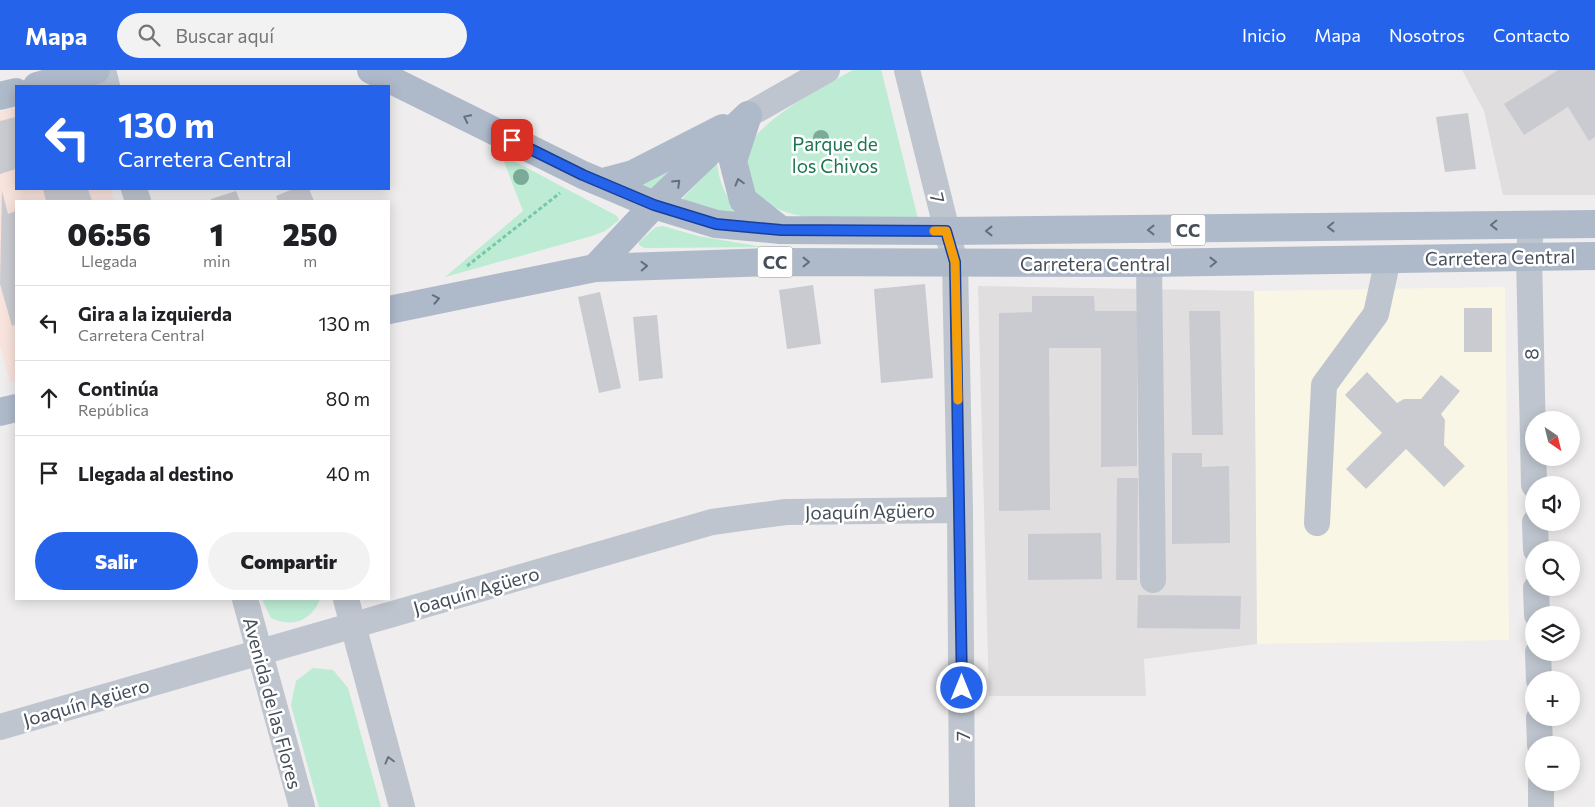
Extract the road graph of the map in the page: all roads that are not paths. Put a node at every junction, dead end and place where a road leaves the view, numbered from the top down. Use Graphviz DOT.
graph roads {
  1 [pos="96,70"];
  2 [pos="103,70"];
  3 [pos="371,70"];
  4 [pos="827,70"];
  5 [pos="908,70"];
  6 [pos="41,85"];
  7 [pos="107,85"];
  8 [pos="15,92"];
  9 [pos="0,96"];
  10 [pos="748,115"];
  11 [pos="593,178"];
  12 [pos="654,205"];
  13 [pos="1531,224"];
  14 [pos="1595,224"];
  15 [pos="781,230"];
  16 [pos="946,231"];
  17 [pos="1529,256"];
  18 [pos="1595,256"];
  19 [pos="1388,258"];
  20 [pos="955,262"];
  21 [pos="1149,263"];
  22 [pos="595,268"];
  23 [pos="390,310"];
  24 [pos="15,408"];
  25 [pos="0,412"];
  26 [pos="1534,476"];
  27 [pos="960,510"];
  28 [pos="1317,523"];
  29 [pos="1153,580"];
  30 [pos="245,600"];
  31 [pos="346,600"];
  32 [pos="353,625"];
  33 [pos="260,652"];
  34 [pos="0,727"];
  35 [pos="1541,791"];
  36 [pos="302,807"];
  37 [pos="402,807"];
  38 [pos="962,807"];
  39 [pos="1541,807"];
  1 -- 6 [label="main road"];
  2 -- 7 [label="street"];
  11 -- 3 [label="main road, CC, one-way"];
  4 -- 10 [label="street"];
  5 -- 16 [label="street, 7"];
  8 -- 9 [label="main road"];
  10 -- 11 [label="main road"];
  12 -- 10 [label="main road, one-way"];
  15 -- 10 [label="main road, one-way"];
  11 -- 12 [label="main road, CC"];
  12 -- 15 [label="main road, Carretera Central / CC"];
  12 -- 22 [label="main road"];
  13 -- 14 [label="main road, Carretera Central / CC"];
  13 -- 16 [label="main road, Carretera Central / CC, one-way"];
  13 -- 17 [label="street, 8"];
  15 -- 16 [label="main road, Carretera Central / CC"];
  16 -- 20 [label="street, 7"];
  17 -- 18 [label="main road, Carretera Central / CC"];
  17 -- 19 [label="main road, Carretera Central / CC"];
  17 -- 26 [label="street, 8"];
  21 -- 19 [label="main road, Carretera Central / CC, one-way"];
  19 -- 28 [label="street"];
  20 -- 21 [label="main road, Carretera Central / CC"];
  22 -- 20 [label="main road, Carretera Central / CC, one-way"];
  20 -- 27 [label="street, 7"];
  21 -- 29 [label="street"];
  23 -- 22 [label="main road, CC, one-way"];
  24 -- 25 [label="main road"];
  27 -- 32 [label="street, Joaquín Agüero"];
  27 -- 38 [label="street, 7"];
  30 -- 33 [label="street, Avenida de las Flores"];
  31 -- 32 [label="street"];
  32 -- 33 [label="street, Joaquín Agüero"];
  37 -- 32 [label="street, one-way"];
  33 -- 34 [label="street, Joaquín Agüero"];
  33 -- 36 [label="street, Avenida de las Flores"];
  35 -- 39 [label="street"];
}
